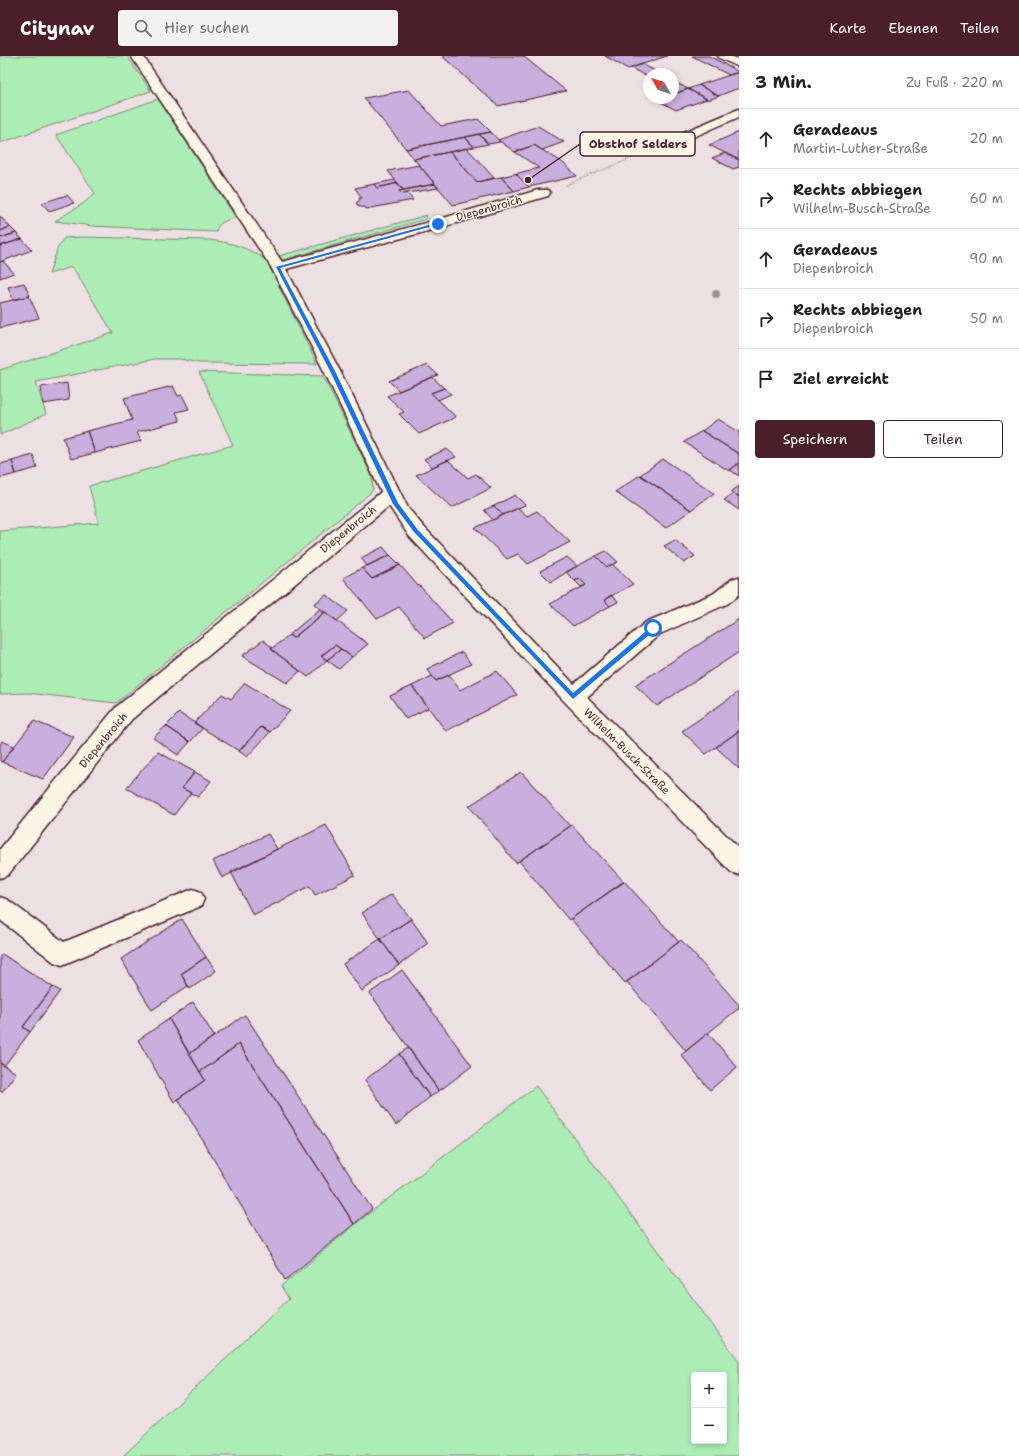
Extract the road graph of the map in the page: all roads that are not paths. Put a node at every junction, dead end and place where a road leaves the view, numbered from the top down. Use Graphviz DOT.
graph roads {
  1 [pos="137,56"];
  2 [pos="723,56"];
  3 [pos="739,64"];
  4 [pos="739,113"];
  5 [pos="676,140"];
  6 [pos="543,193"];
  7 [pos="278,267"];
  8 [pos="391,494"];
  9 [pos="739,584"];
  10 [pos="573,697"];
  11 [pos="739,864"];
  12 [pos="0,867"];
  13 [pos="192,899"];
  14 [pos="0,907"];
  1 -- 7 [label="street"];
  2 -- 3 [label="lane"];
  4 -- 5 [label="street"];
  6 -- 7 [label="street, Diepenbroich"];
  7 -- 8 [label="street"];
  8 -- 10 [label="street, Wilhelm-Busch-Straße"];
  8 -- 12 [label="street, Diepenbroich"];
  9 -- 10 [label="street"];
  10 -- 11 [label="street, Wilhelm-Busch-Straße"];
  13 -- 14 [label="lane"];
}
